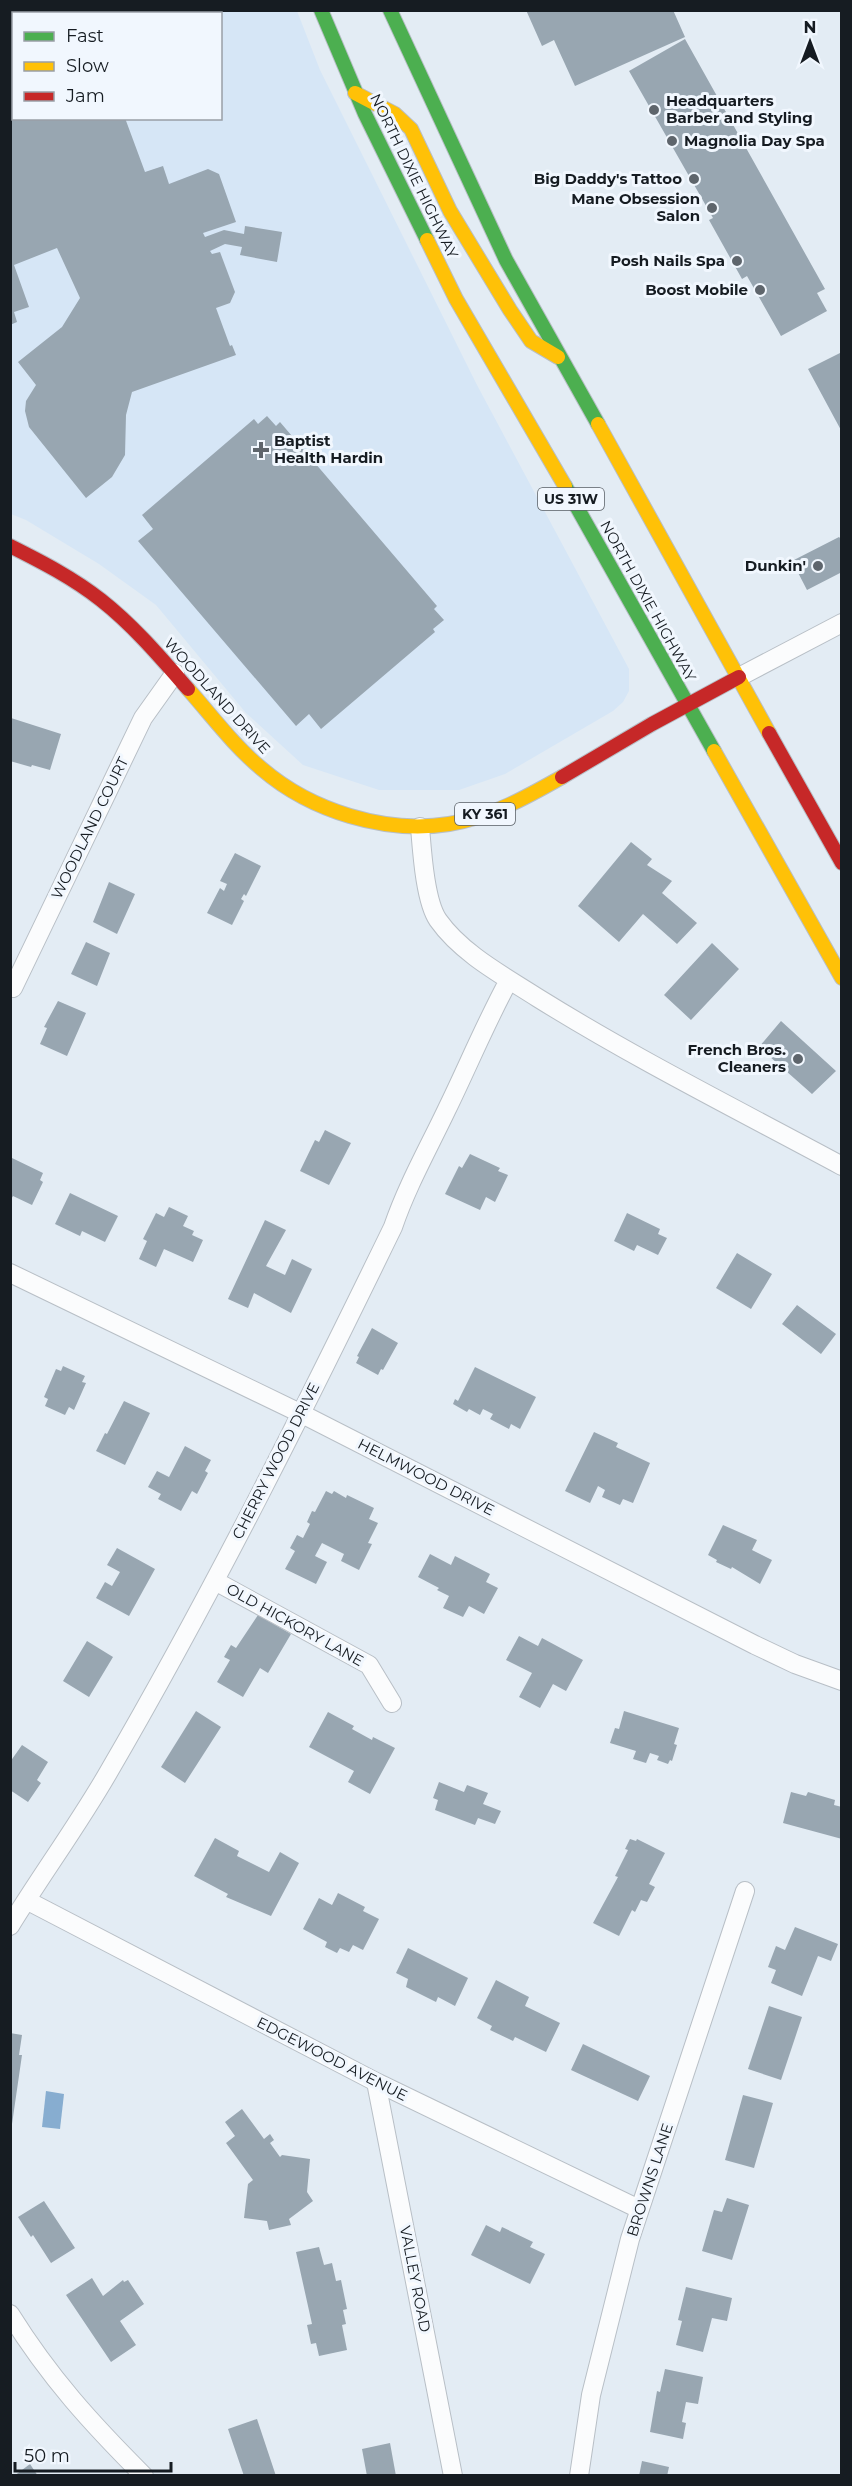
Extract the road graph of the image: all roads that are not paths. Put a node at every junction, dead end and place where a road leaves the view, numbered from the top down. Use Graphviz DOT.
graph roads {
  1 [pos="321,10"];
  2 [pos="390,10"];
  3 [pos="355,93"];
  4 [pos="558,357"];
  5 [pos="10,546"];
  6 [pos="842,623"];
  7 [pos="175,673"];
  8 [pos="739,677"];
  9 [pos="687,704"];
  10 [pos="420,827"];
  11 [pos="842,863"];
  12 [pos="842,978"];
  13 [pos="509,980"];
  14 [pos="13,988"];
  15 [pos="842,1166"];
  16 [pos="10,1273"];
  17 [pos="302,1414"];
  18 [pos="214,1581"];
  19 [pos="842,1681"];
  20 [pos="392,1703"];
  21 [pos="745,1891"];
  22 [pos="28,1901"];
  23 [pos="10,1926"];
  24 [pos="376,2082"];
  25 [pos="639,2209"];
  26 [pos="10,2314"];
  27 [pos="144,2475"];
  28 [pos="453,2475"];
  29 [pos="579,2475"];
  1 -- 3 [label="main road, NORTH DIXIE HIGHWAY / US 31W"];
  2 -- 4 [label="main road"];
  3 -- 4 [label="main road"];
  3 -- 9 [label="main road, NORTH DIXIE HIGHWAY / US 31W"];
  4 -- 8 [label="main road"];
  5 -- 7 [label="main road, WOODLAND DRIVE / KY 361"];
  6 -- 8 [label="street"];
  7 -- 10 [label="main road, WOODLAND DRIVE / KY 361"];
  7 -- 14 [label="street, WOODLAND COURT"];
  8 -- 9 [label="main road, WOODLAND DRIVE / KY 361"];
  8 -- 11 [label="main road"];
  9 -- 10 [label="main road, WOODLAND DRIVE / KY 361"];
  9 -- 12 [label="main road, NORTH DIXIE HIGHWAY / US 31W"];
  10 -- 13 [label="street"];
  13 -- 15 [label="street"];
  13 -- 17 [label="street, CHERRY WOOD DRIVE"];
  16 -- 17 [label="street, HELMWOOD DRIVE"];
  17 -- 18 [label="street, CHERRY WOOD DRIVE"];
  17 -- 19 [label="street, HELMWOOD DRIVE"];
  18 -- 20 [label="street, OLD HICKORY LANE"];
  18 -- 22 [label="street, CHERRY WOOD DRIVE"];
  21 -- 25 [label="street, BROWNS LANE"];
  22 -- 23 [label="street, CHERRY WOOD DRIVE"];
  22 -- 24 [label="street, EDGEWOOD AVENUE"];
  24 -- 25 [label="street, EDGEWOOD AVENUE"];
  24 -- 28 [label="street, VALLEY ROAD"];
  25 -- 29 [label="street, BROWNS LANE"];
  26 -- 27 [label="street"];
}
